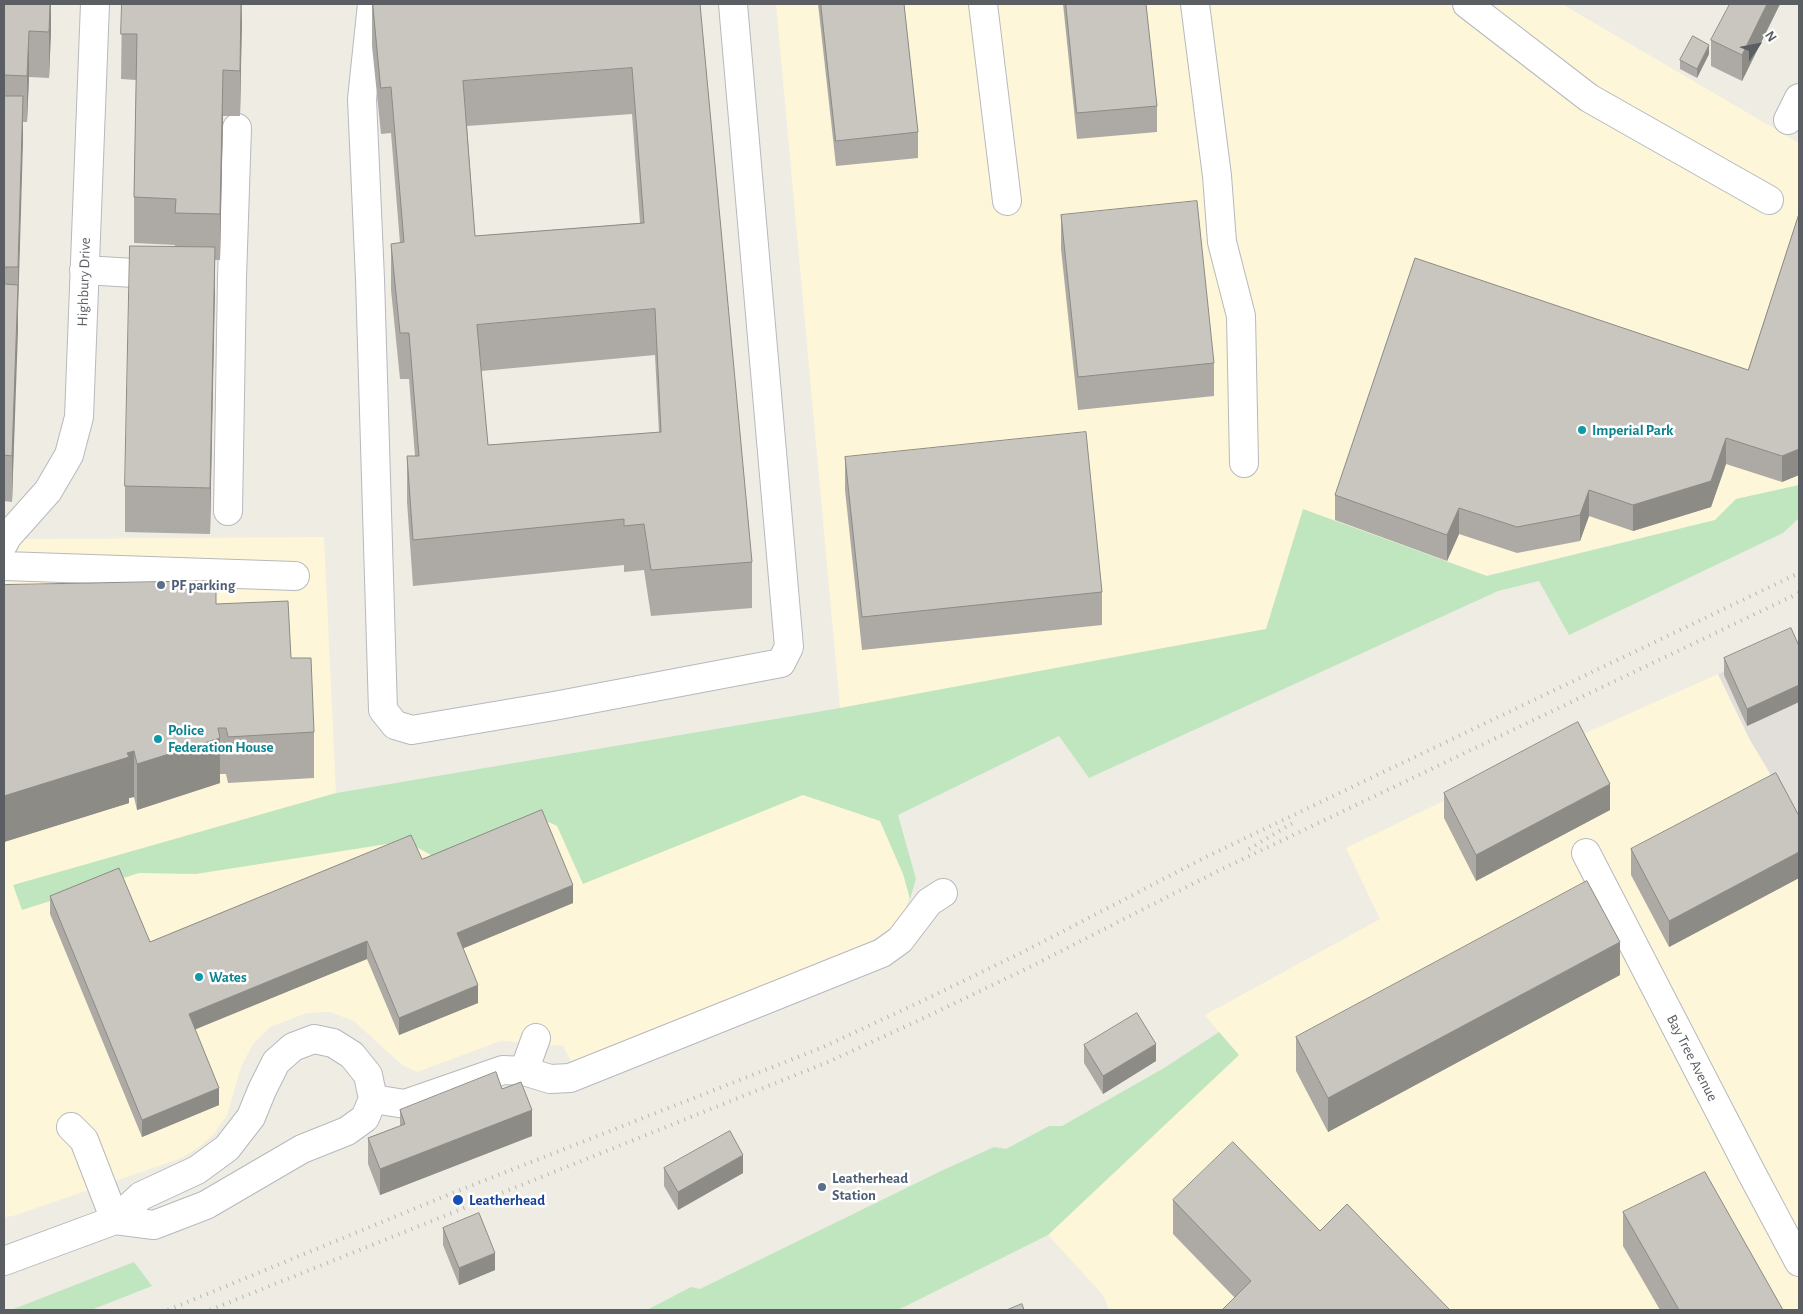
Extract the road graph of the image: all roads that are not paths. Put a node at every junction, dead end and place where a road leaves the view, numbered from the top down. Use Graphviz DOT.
graph roads {
  1 [pos="95,4"];
  2 [pos="372,4"];
  3 [pos="733,4"];
  4 [pos="983,4"];
  5 [pos="1195,4"];
  6 [pos="1467,4"];
  7 [pos="237,128"];
  8 [pos="1769,200"];
  9 [pos="1007,201"];
  10 [pos="84,270"];
  11 [pos="232,278"];
  12 [pos="1244,463"];
  13 [pos="228,511"];
  14 [pos="5,540"];
  15 [pos="4,566"];
  16 [pos="295,576"];
  17 [pos="1586,853"];
  18 [pos="943,893"];
  19 [pos="536,1038"];
  20 [pos="524,1071"];
  21 [pos="373,1099"];
  22 [pos="71,1127"];
  23 [pos="115,1220"];
  24 [pos="5,1260"];
  25 [pos="1799,1262"];
  1 -- 10 [label="street, Highbury Drive"];
  2 -- 3 [label="street"];
  4 -- 9 [label="street"];
  5 -- 12 [label="street"];
  6 -- 8 [label="street"];
  7 -- 11 [label="street"];
  10 -- 11 [label="street"];
  10 -- 14 [label="street, Highbury Drive"];
  11 -- 13 [label="street"];
  15 -- 16 [label="street"];
  17 -- 25 [label="street, Bay Tree Avenue"];
  18 -- 20 [label="street"];
  19 -- 20 [label="street"];
  20 -- 21 [label="street"];
  21 -- 23 [label="street"];
  21 -- 23 [label="street"];
  22 -- 23 [label="street"];
  23 -- 24 [label="street"];
}
